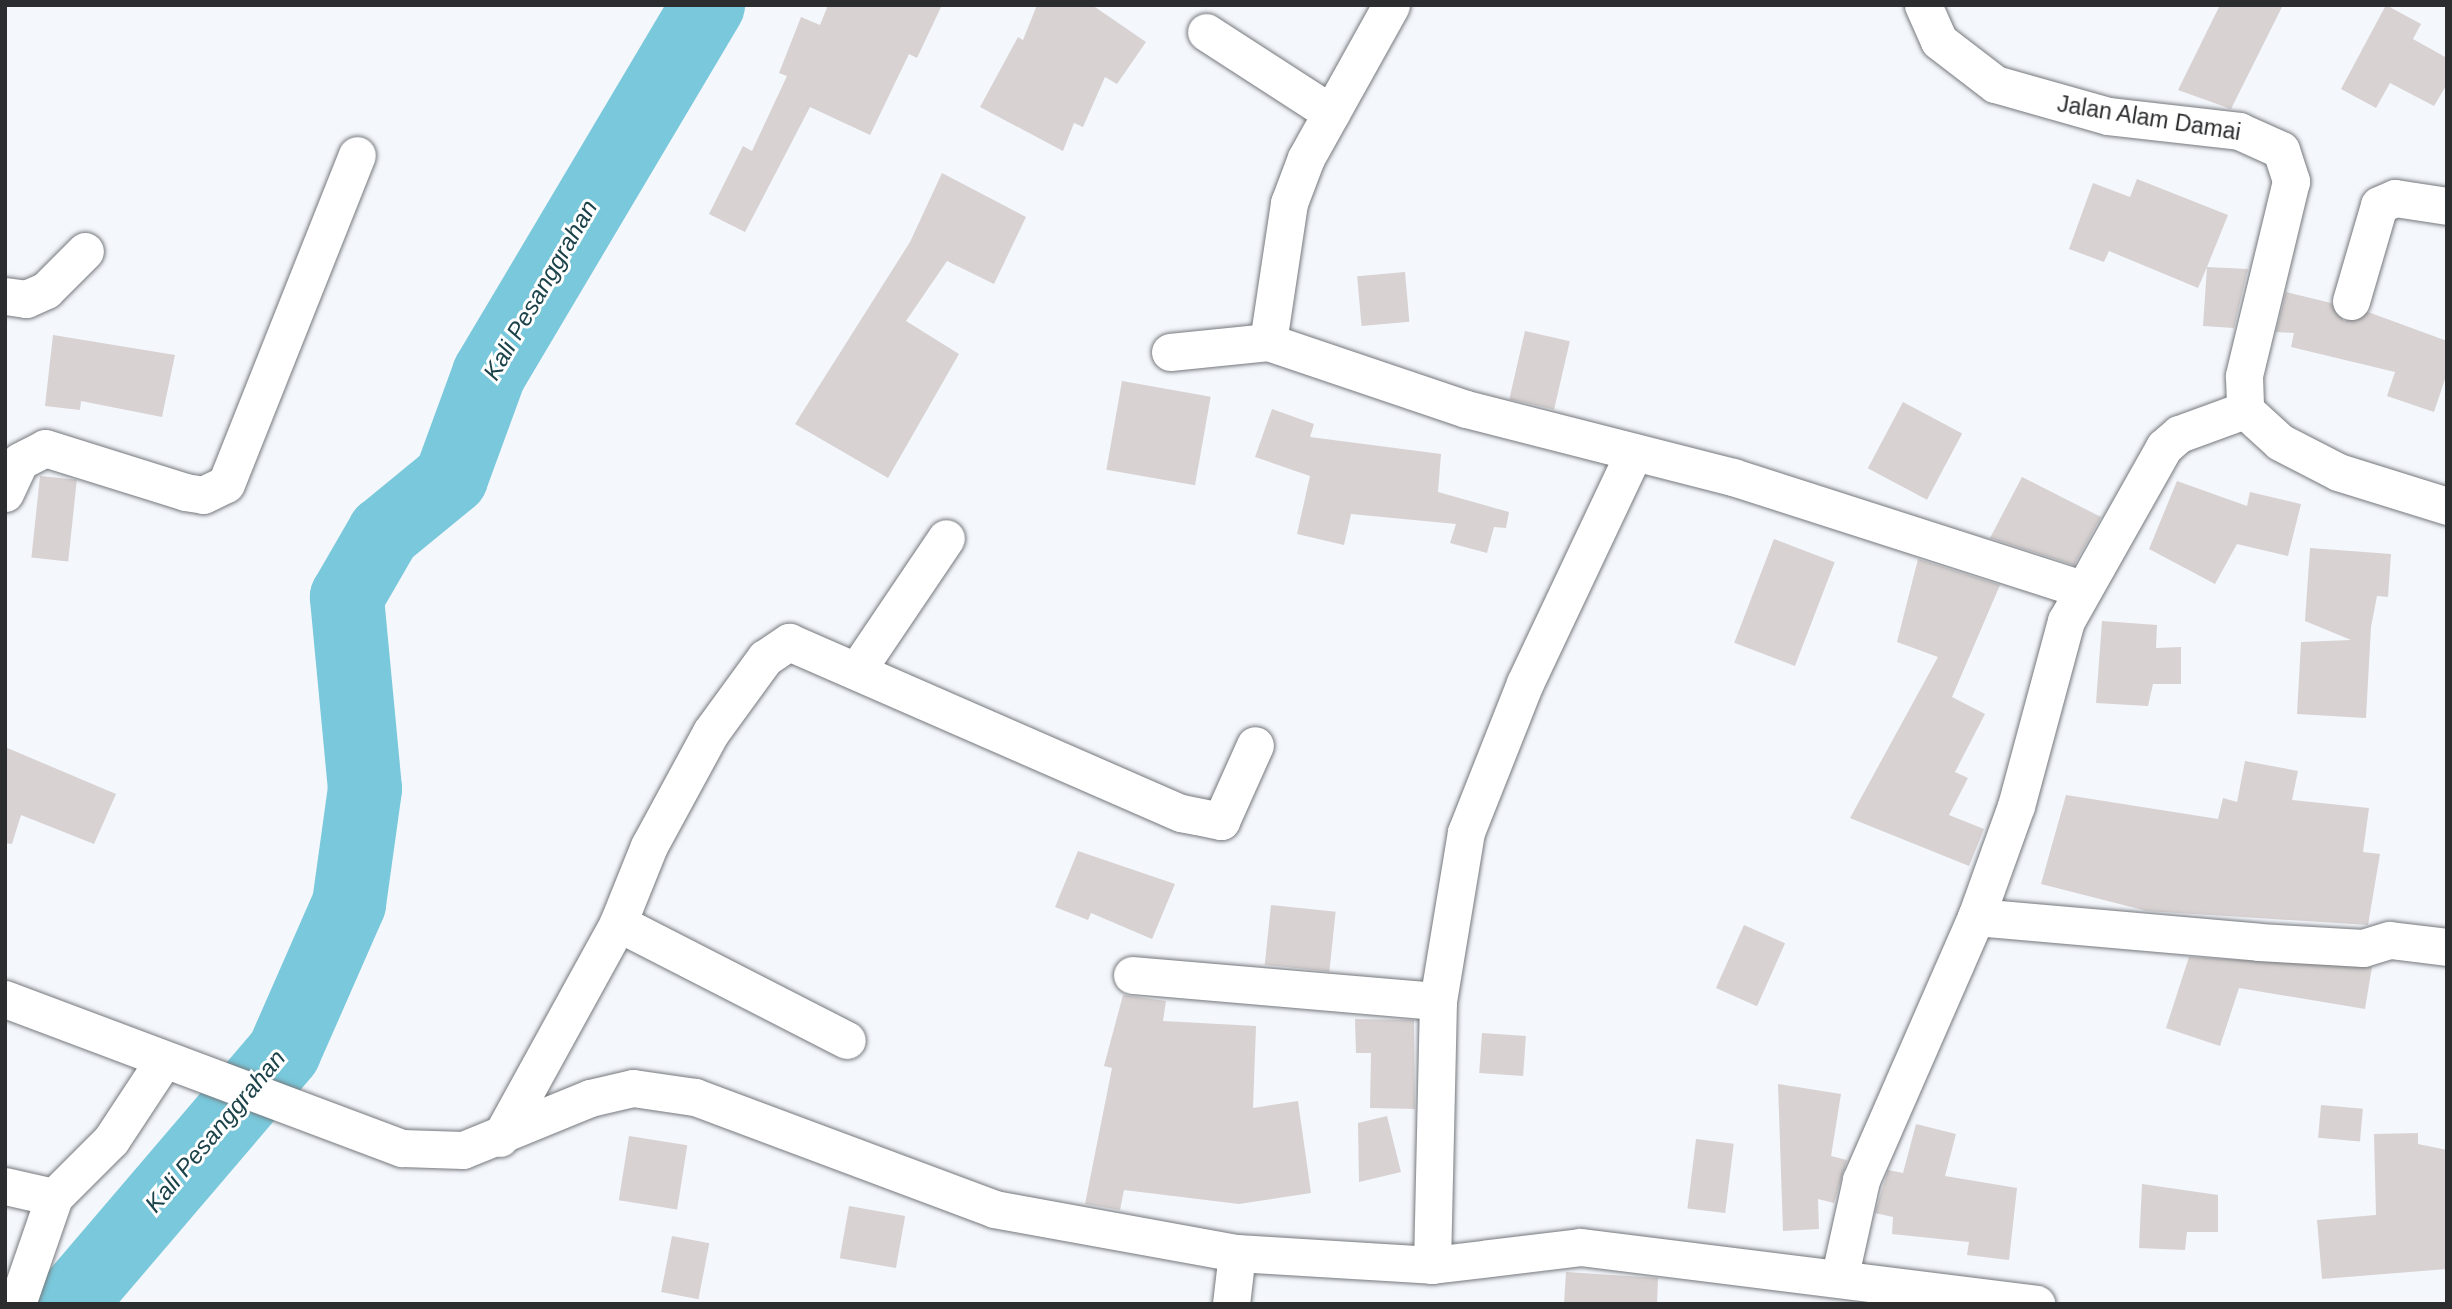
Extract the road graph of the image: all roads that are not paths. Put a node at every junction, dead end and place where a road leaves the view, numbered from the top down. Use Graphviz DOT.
graph roads {
  1 [pos="1391,5"];
  2 [pos="1923,5"];
  3 [pos="1206,32"];
  4 [pos="1331,113"];
  5 [pos="357,155"];
  6 [pos="2447,206"];
  7 [pos="85,251"];
  8 [pos="5,296"];
  9 [pos="2351,301"];
  10 [pos="1268,342"];
  11 [pos="1170,352"];
  12 [pos="2244,404"];
  13 [pos="1634,453"];
  14 [pos="10,471"];
  15 [pos="2447,506"];
  16 [pos="946,538"];
  17 [pos="2081,589"];
  18 [pos="857,670"];
  19 [pos="1255,745"];
  20 [pos="1976,916"];
  21 [pos="618,923"];
  22 [pos="2447,947"];
  23 [pos="1132,975"];
  24 [pos="5,999"];
  25 [pos="1438,1001"];
  26 [pos="847,1040"];
  27 [pos="163,1060"];
  28 [pos="500,1138"];
  29 [pos="5,1186"];
  30 [pos="54,1197"];
  31 [pos="1237,1253"];
  32 [pos="1432,1265"];
  33 [pos="1840,1275"];
  34 [pos="16,1304"];
  35 [pos="1231,1304"];
  36 [pos="2036,1304"];
  1 -- 4 [label="street"];
  2 -- 12 [label="street, Jalan Alam Damai"];
  3 -- 4 [label="street"];
  4 -- 10 [label="street"];
  5 -- 14 [label="street"];
  6 -- 9 [label="street"];
  7 -- 8 [label="street"];
  10 -- 11 [label="street"];
  10 -- 13 [label="street"];
  12 -- 15 [label="street"];
  12 -- 17 [label="street"];
  13 -- 17 [label="street"];
  13 -- 25 [label="street"];
  16 -- 18 [label="street"];
  17 -- 20 [label="street"];
  18 -- 19 [label="street"];
  18 -- 21 [label="street"];
  20 -- 22 [label="street"];
  20 -- 33 [label="street"];
  21 -- 26 [label="street"];
  21 -- 28 [label="street"];
  23 -- 25 [label="street"];
  24 -- 27 [label="street"];
  25 -- 32 [label="street"];
  27 -- 28 [label="street"];
  27 -- 30 [label="street"];
  28 -- 31 [label="street"];
  29 -- 30 [label="street"];
  30 -- 34 [label="street"];
  31 -- 32 [label="street"];
  31 -- 35 [label="street"];
  32 -- 33 [label="street"];
  33 -- 36 [label="street"];
}
